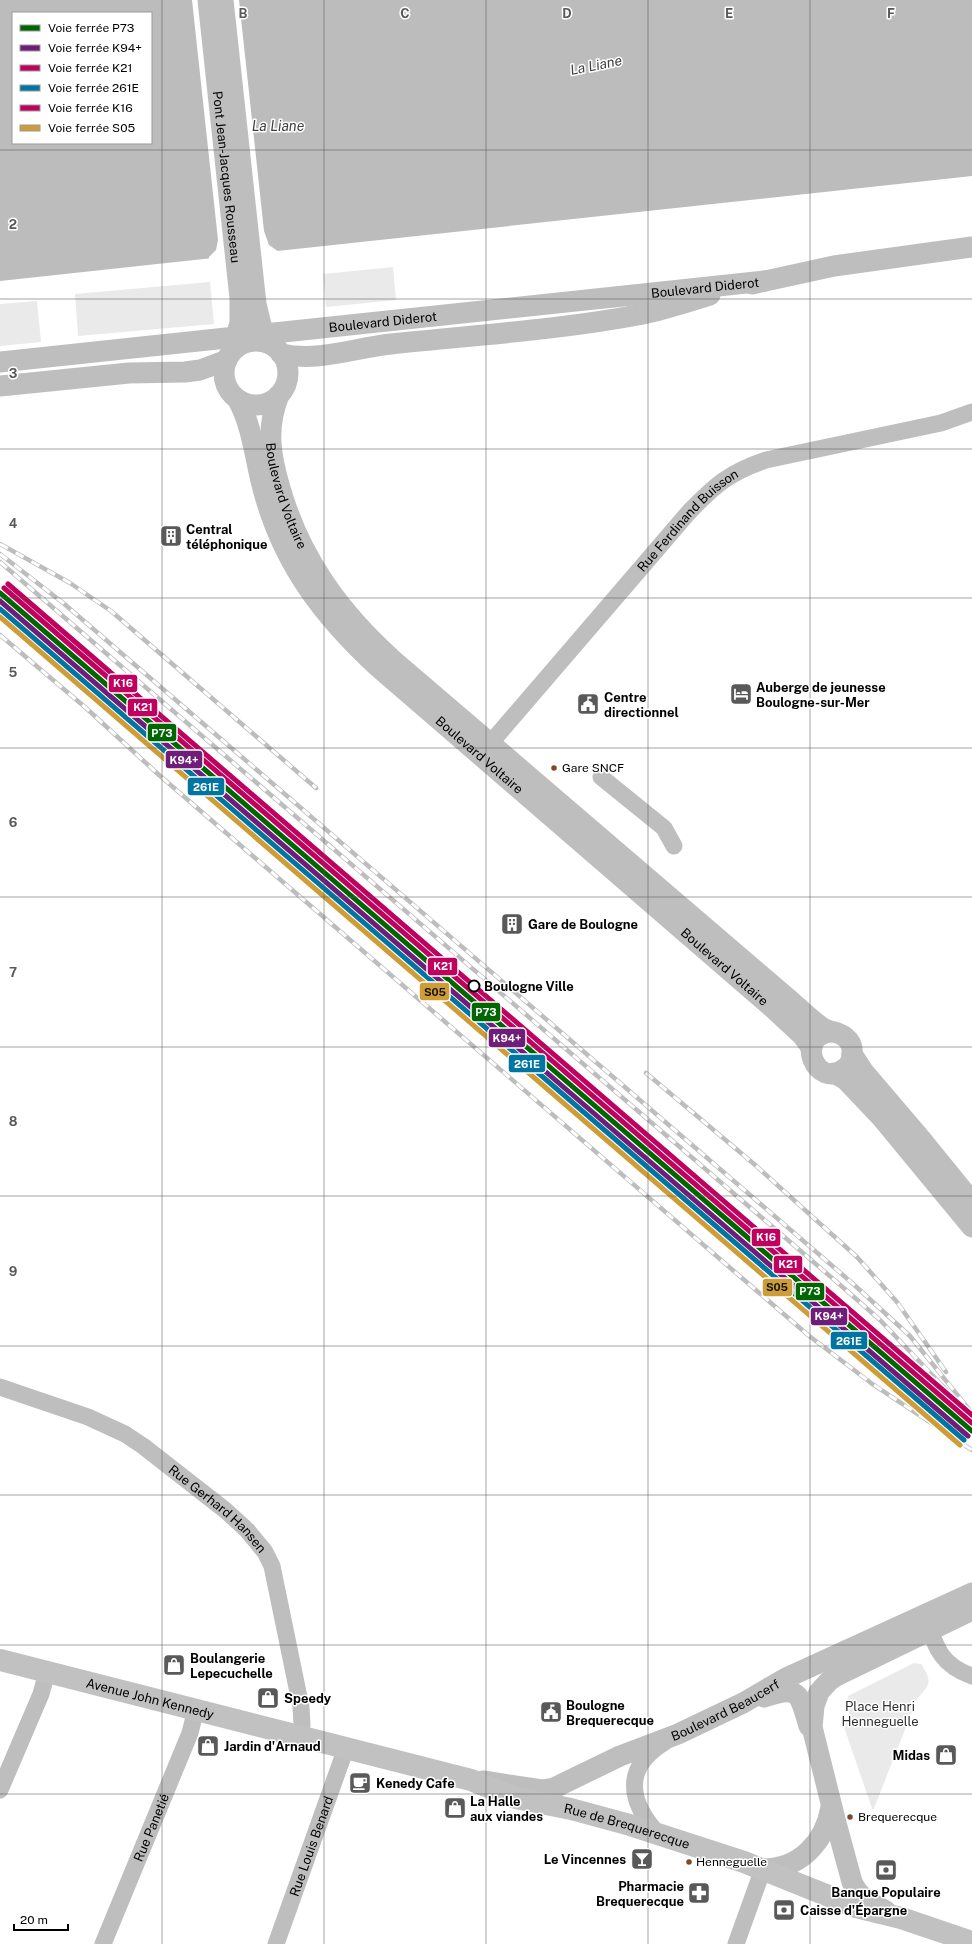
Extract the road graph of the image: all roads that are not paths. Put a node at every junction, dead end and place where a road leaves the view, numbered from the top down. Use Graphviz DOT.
graph roads {
  1 [pos="208,0"];
  2 [pos="223,0"];
  3 [pos="972,247"];
  4 [pos="765,281"];
  5 [pos="276,349"];
  6 [pos="340,353"];
  7 [pos="229,357"];
  8 [pos="0,362"];
  9 [pos="162,374"];
  10 [pos="0,386"];
  11 [pos="282,390"];
  12 [pos="233,395"];
  13 [pos="972,412"];
  14 [pos="486,749"];
  15 [pos="601,776"];
  16 [pos="674,846"];
  17 [pos="832,1032"];
  18 [pos="812,1048"];
  19 [pos="852,1054"];
  20 [pos="834,1073"];
  21 [pos="972,1202"];
  22 [pos="972,1227"];
  23 [pos="0,1387"];
  24 [pos="972,1593"];
  25 [pos="972,1610"];
  26 [pos="928,1623"];
  27 [pos="0,1660"];
  28 [pos="47,1672"];
  29 [pos="972,1676"];
  30 [pos="744,1704"];
  31 [pos="196,1709"];
  32 [pos="678,1734"];
  33 [pos="300,1736"];
  34 [pos="816,1745"];
  35 [pos="346,1748"];
  36 [pos="471,1780"];
  37 [pos="0,1790"];
  38 [pos="831,1807"];
  39 [pos="658,1834"];
  40 [pos="763,1869"];
  41 [pos="901,1918"];
  42 [pos="972,1942"];
  43 [pos="103,1944"];
  44 [pos="276,1944"];
  45 [pos="736,1944"];
  1 -- 7 [label="street, Pont Jean-Jacques Rousseau"];
  2 -- 5 [label="street, Pont Jean-Jacques Rousseau"];
  3 -- 4 [label="street, Boulevard Diderot"];
  4 -- 6 [label="street, Boulevard Diderot"];
  4 -- 8 [label="street, Boulevard Diderot"];
  5 -- 6 [label="street, Boulevard Diderot"];
  5 -- 7 [label="street"];
  5 -- 11 [label="street"];
  6 -- 11 [label="street, Boulevard Diderot"];
  7 -- 9 [label="street"];
  7 -- 12 [label="street"];
  9 -- 10 [label="street"];
  9 -- 12 [label="street"];
  11 -- 12 [label="street"];
  11 -- 14 [label="street, Boulevard Voltaire"];
  12 -- 14 [label="street, Boulevard Voltaire"];
  13 -- 14 [label="street, Rue Ferdinand Buisson"];
  14 -- 17 [label="street, Boulevard Voltaire"];
  14 -- 18 [label="street, Boulevard Voltaire"];
  15 -- 16 [label="street"];
  17 -- 18 [label="street"];
  17 -- 19 [label="street, Boulevard Voltaire"];
  18 -- 20 [label="street, Boulevard Voltaire"];
  19 -- 20 [label="street"];
  19 -- 21 [label="street, Boulevard Voltaire"];
  20 -- 22 [label="street, Boulevard Voltaire"];
  23 -- 33 [label="street, Rue Gerhard Hansen"];
  24 -- 26 [label="street, Boulevard Beaucerf"];
  25 -- 26 [label="street, Boulevard Beaucerf"];
  26 -- 29 [label="street"];
  26 -- 30 [label="street, Boulevard Beaucerf"];
  26 -- 34 [label="street, Boulevard Beaucerf"];
  27 -- 28 [label="main road, Avenue John Kennedy"];
  28 -- 31 [label="main road, Avenue John Kennedy"];
  28 -- 37 [label="street"];
  30 -- 32 [label="street, Boulevard Beaucerf"];
  30 -- 34 [label="street"];
  31 -- 33 [label="main road, Avenue John Kennedy"];
  31 -- 43 [label="street, Rue Panetié"];
  32 -- 36 [label="street, Boulevard Beaucerf"];
  32 -- 39 [label="street"];
  33 -- 35 [label="main road, Rue de Brequerecque"];
  34 -- 38 [label="street"];
  35 -- 36 [label="main road, Rue de Brequerecque"];
  35 -- 44 [label="street, Rue Louis Benard"];
  36 -- 39 [label="main road, Rue de Brequerecque"];
  38 -- 40 [label="street"];
  38 -- 41 [label="street"];
  39 -- 40 [label="main road, Rue de Brequerecque"];
  40 -- 41 [label="main road, Rue de Brequerecque"];
  40 -- 45 [label="street"];
  41 -- 42 [label="main road, Rue de Brequerecque"];
}
